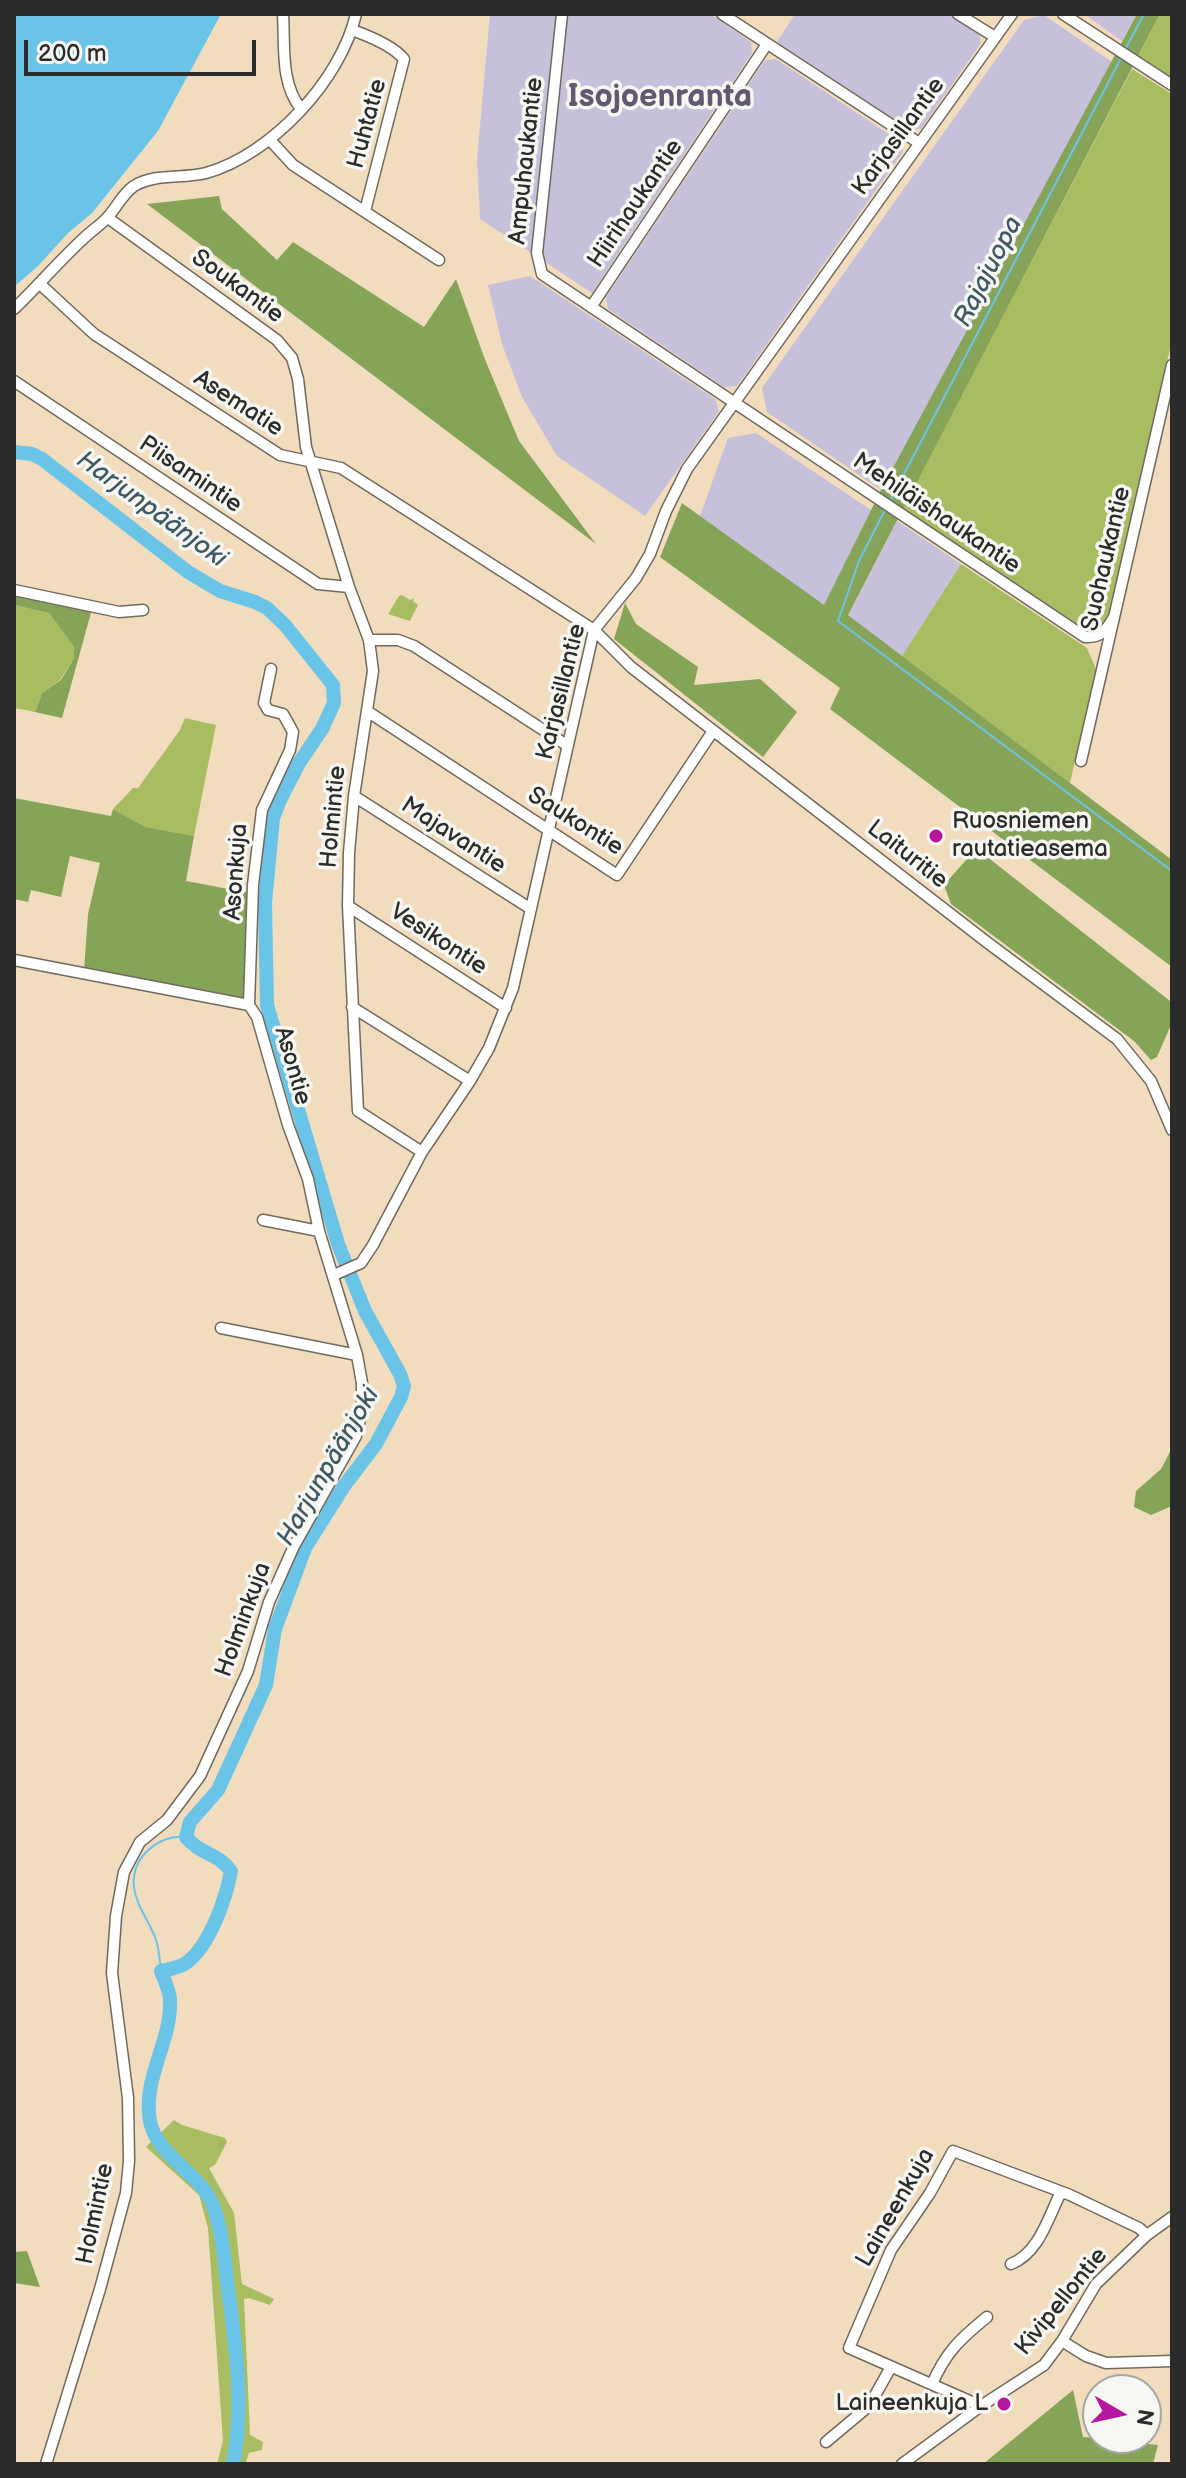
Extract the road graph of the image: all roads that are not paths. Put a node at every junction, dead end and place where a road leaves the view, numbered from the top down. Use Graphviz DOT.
graph roads {
  1 [pos="283,14"];
  2 [pos="356,14"];
  3 [pos="562,14"];
  4 [pos="722,14"];
  5 [pos="958,14"];
  6 [pos="1012,14"];
  7 [pos="1063,14"];
  8 [pos="352,30"];
  9 [pos="995,37"];
  10 [pos="767,44"];
  11 [pos="1172,85"];
  12 [pos="301,109"];
  13 [pos="270,140"];
  14 [pos="919,143"];
  15 [pos="365,211"];
  16 [pos="108,218"];
  17 [pos="439,260"];
  18 [pos="40,284"];
  19 [pos="591,307"];
  20 [pos="14,309"];
  21 [pos="1172,365"];
  22 [pos="14,381"];
  23 [pos="733,403"];
  24 [pos="310,462"];
  25 [pos="349,587"];
  26 [pos="14,590"];
  27 [pos="143,610"];
  28 [pos="1114,617"];
  29 [pos="594,630"];
  30 [pos="369,640"];
  31 [pos="271,669"];
  32 [pos="367,711"];
  33 [pos="713,731"];
  34 [pos="568,746"];
  35 [pos="1081,761"];
  36 [pos="354,796"];
  37 [pos="549,830"];
  38 [pos="348,906"];
  39 [pos="531,909"];
  40 [pos="14,960"];
  41 [pos="249,1005"];
  42 [pos="352,1007"];
  43 [pos="506,1008"];
  44 [pos="470,1081"];
  45 [pos="1172,1130"];
  46 [pos="422,1152"];
  47 [pos="263,1220"];
  48 [pos="319,1231"];
  49 [pos="338,1273"];
  50 [pos="221,1328"];
  51 [pos="357,1355"];
  52 [pos="116,1916"];
  53 [pos="1061,2192"];
  54 [pos="1172,2217"];
  55 [pos="1147,2235"];
  56 [pos="1011,2264"];
  57 [pos="987,2317"];
  58 [pos="1062,2341"];
  59 [pos="1172,2361"];
  60 [pos="891,2367"];
  61 [pos="932,2384"];
  62 [pos="981,2406"];
  63 [pos="826,2442"];
  64 [pos="46,2464"];
  65 [pos="902,2464"];
  1 -- 12 [label="street"];
  2 -- 8 [label="street"];
  3 -- 19 [label="street, Ampuhaukantie"];
  4 -- 10 [label="street"];
  5 -- 9 [label="street"];
  6 -- 9 [label="street, Karjasillantie"];
  7 -- 11 [label="street"];
  8 -- 12 [label="street"];
  8 -- 15 [label="street, Huhtatie"];
  9 -- 14 [label="street, Karjasillantie"];
  10 -- 14 [label="street"];
  10 -- 19 [label="street, Hiirihaukantie"];
  12 -- 13 [label="street"];
  13 -- 15 [label="street, Huhtatie"];
  13 -- 16 [label="street"];
  14 -- 23 [label="street, Karjasillantie"];
  15 -- 17 [label="street, Huhtatie"];
  16 -- 18 [label="street"];
  16 -- 24 [label="street, Soukantie"];
  18 -- 20 [label="street"];
  18 -- 24 [label="street, Asematie"];
  19 -- 23 [label="street, Ampuhaukantie"];
  21 -- 28 [label="street, Suohaukantie"];
  22 -- 25 [label="street, Piisamintie"];
  23 -- 28 [label="street, Mehiläishaukantie"];
  23 -- 29 [label="street, Karjasillantie"];
  24 -- 25 [label="street, Holmintie"];
  24 -- 29 [label="street, Asematie"];
  25 -- 30 [label="street, Holmintie"];
  26 -- 27 [label="street"];
  28 -- 35 [label="street, Suohaukantie"];
  29 -- 33 [label="street, Laituritie"];
  29 -- 34 [label="street, Karjasillantie"];
  30 -- 32 [label="street, Holmintie"];
  30 -- 34 [label="street"];
  31 -- 41 [label="street, Asonkuja"];
  32 -- 36 [label="street, Holmintie"];
  32 -- 37 [label="street, Saukontie"];
  33 -- 37 [label="street, Saukontie"];
  33 -- 45 [label="street, Laituritie"];
  34 -- 37 [label="street, Karjasillantie"];
  36 -- 38 [label="street, Holmintie"];
  36 -- 39 [label="street, Majavantie"];
  37 -- 39 [label="street, Karjasillantie"];
  38 -- 42 [label="street, Holmintie"];
  38 -- 43 [label="street, Vesikontie"];
  39 -- 43 [label="street, Karjasillantie"];
  40 -- 41 [label="street, Asontie"];
  41 -- 48 [label="street, Asontie"];
  42 -- 44 [label="street"];
  42 -- 46 [label="street, Holmintie"];
  43 -- 44 [label="street, Karjasillantie"];
  44 -- 46 [label="street, Karjasillantie"];
  46 -- 49 [label="street, Karjasillantie"];
  47 -- 48 [label="street"];
  48 -- 49 [label="street, Asontie"];
  49 -- 51 [label="street, Holminkuja"];
  50 -- 51 [label="street"];
  51 -- 52 [label="street, Holminkuja"];
  52 -- 64 [label="street, Holmintie"];
  53 -- 55 [label="street, Laineenkuja"];
  53 -- 56 [label="street"];
  53 -- 60 [label="street, Laineenkuja"];
  54 -- 55 [label="street, Kivipellontie"];
  55 -- 58 [label="street, Kivipellontie"];
  57 -- 61 [label="street"];
  58 -- 59 [label="street"];
  58 -- 62 [label="street, Kivipellontie"];
  60 -- 61 [label="street"];
  60 -- 63 [label="street"];
  61 -- 62 [label="street"];
  62 -- 65 [label="street, Kivipellontie"];
}
